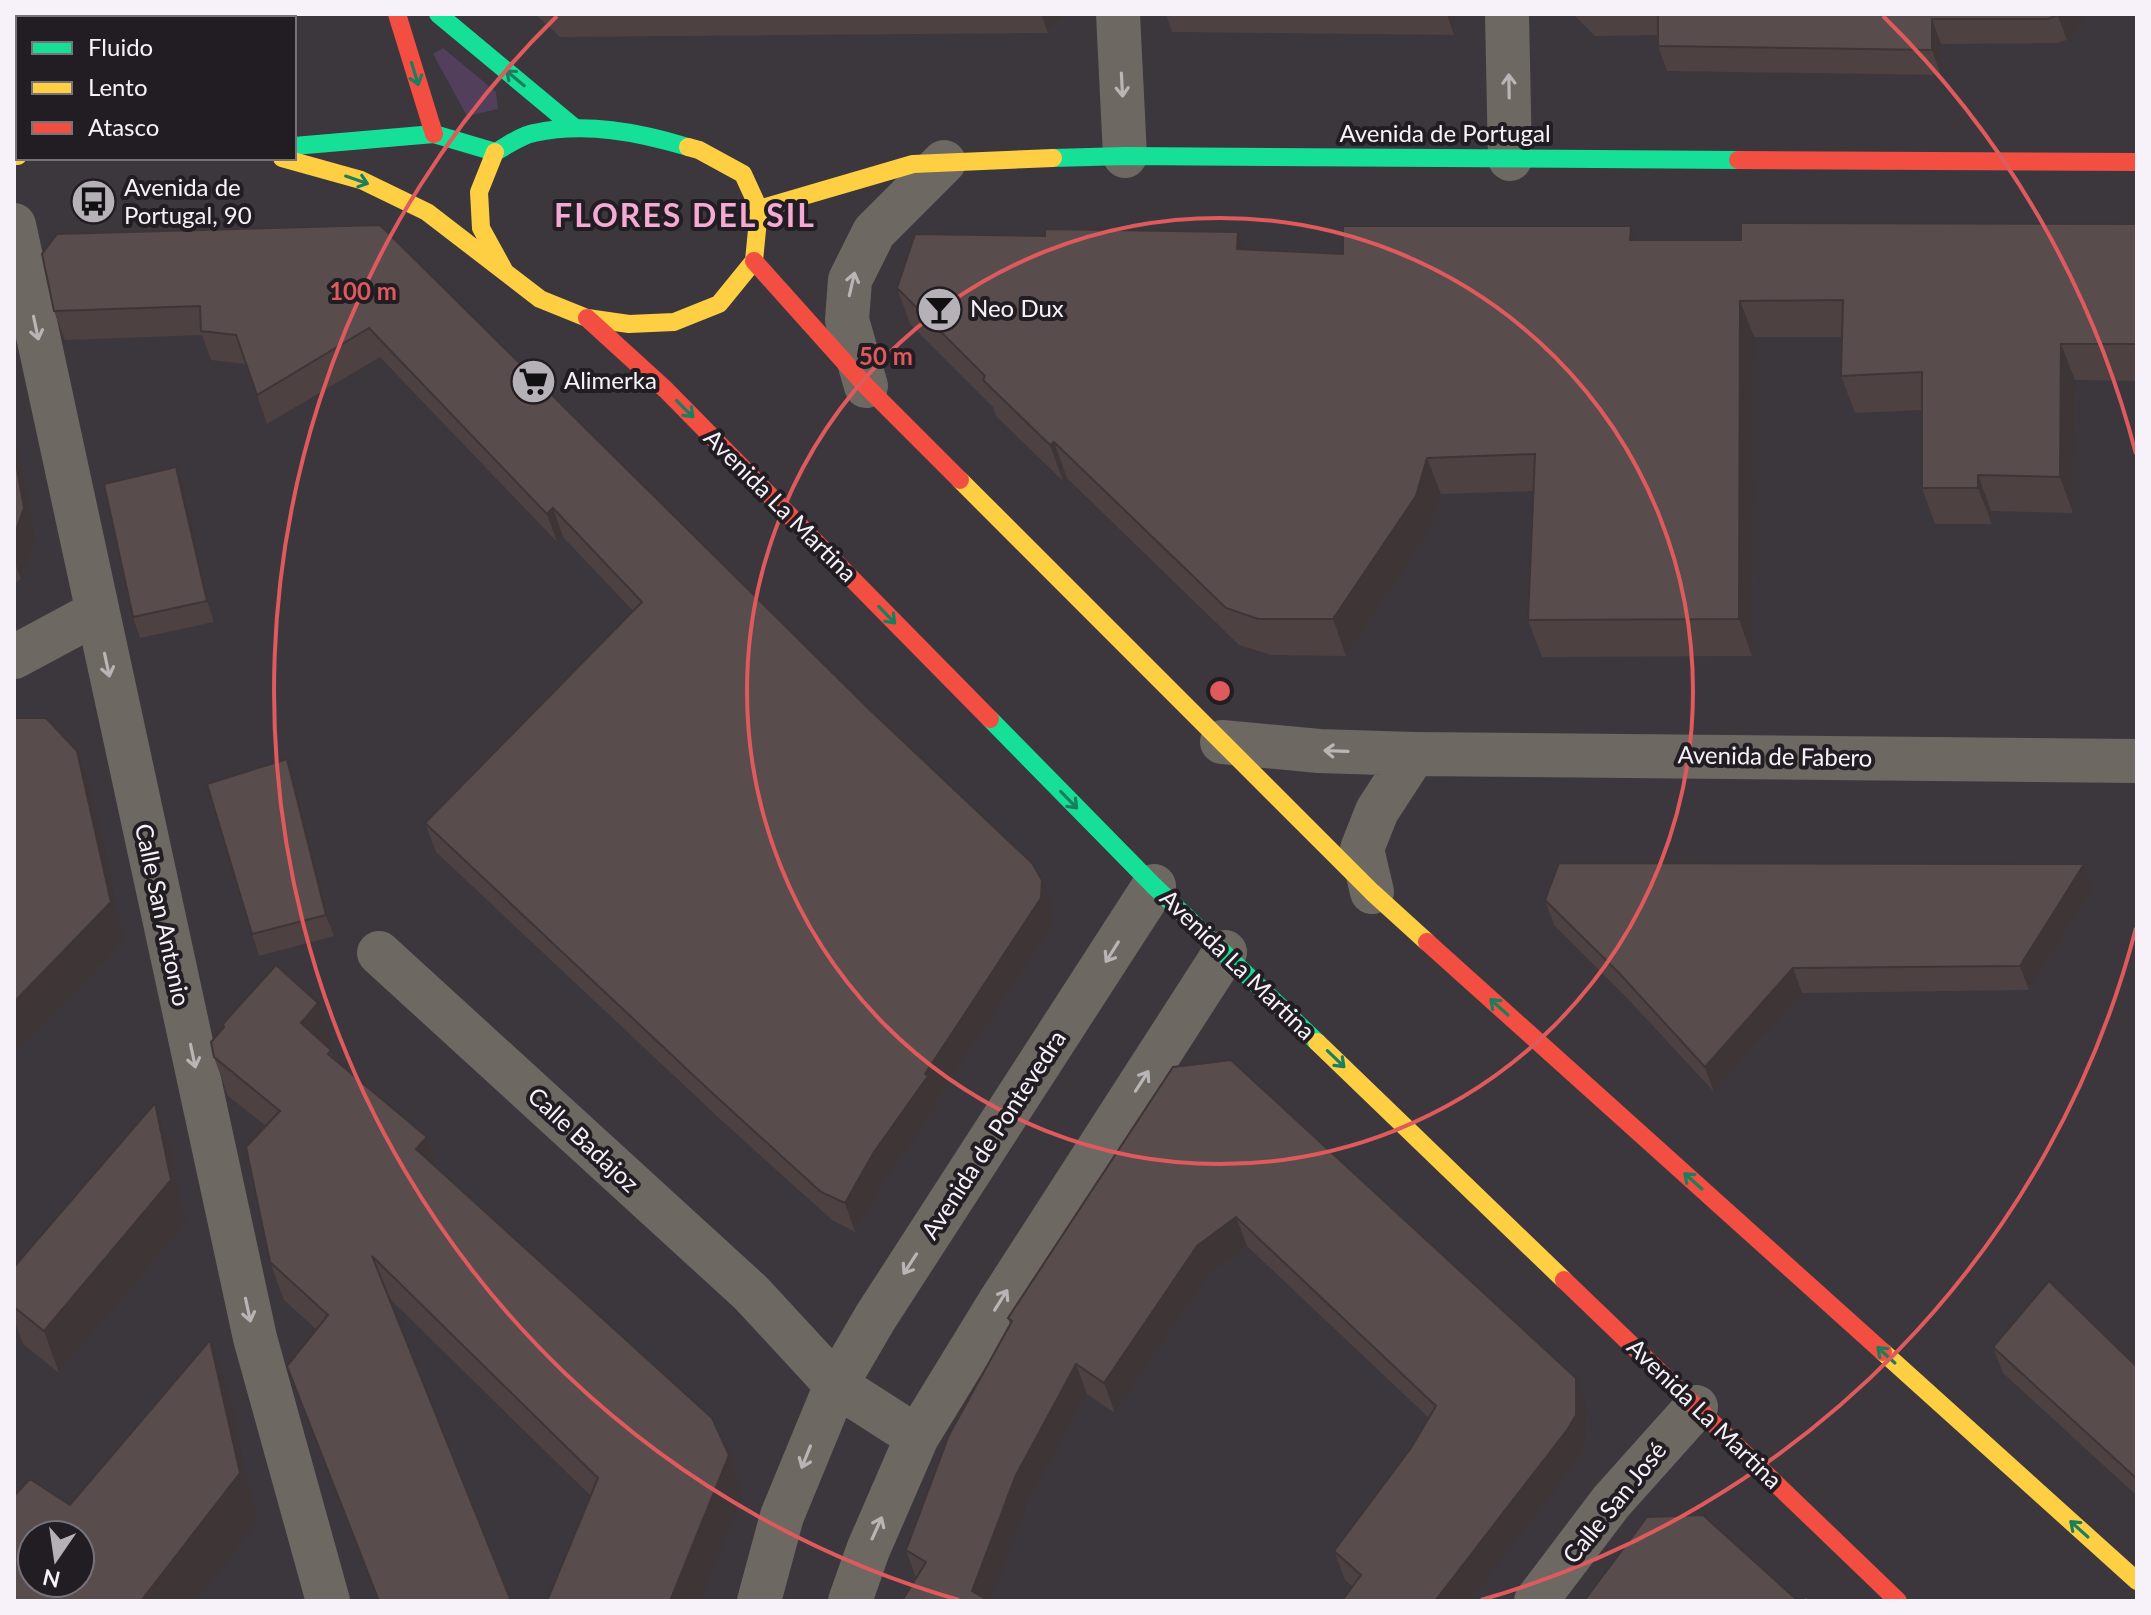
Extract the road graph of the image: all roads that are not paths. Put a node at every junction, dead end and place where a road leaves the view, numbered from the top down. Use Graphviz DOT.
graph roads {
  1 [pos="397,14"];
  2 [pos="438,14"];
  3 [pos="1118,14"];
  4 [pos="1507,14"];
  5 [pos="575,128"];
  6 [pos="434,134"];
  7 [pos="296,146"];
  8 [pos="495,152"];
  9 [pos="1125,156"];
  10 [pos="1510,159"];
  11 [pos="289,160"];
  12 [pos="944,162"];
  13 [pos="2137,162"];
  14 [pos="759,209"];
  15 [pos="14,225"];
  16 [pos="754,261"];
  17 [pos="505,272"];
  18 [pos="587,318"];
  19 [pos="866,386"];
  20 [pos="96,613"];
  21 [pos="14,657"];
  22 [pos="1222,742"];
  23 [pos="1414,754"];
  24 [pos="2137,761"];
  25 [pos="1154,886"];
  26 [pos="1372,892"];
  27 [pos="1225,952"];
  28 [pos="379,953"];
  29 [pos="875,1318"];
  30 [pos="786,1328"];
  31 [pos="836,1385"];
  32 [pos="1696,1407"];
  33 [pos="917,1437"];
  34 [pos="2137,1581"];
  35 [pos="328,1601"];
  36 [pos="759,1601"];
  37 [pos="850,1601"];
  38 [pos="1536,1601"];
  39 [pos="1898,1601"];
  1 -- 6 [label="street, one-way"];
  5 -- 2 [label="street, one-way"];
  3 -- 9 [label="street, one-way"];
  10 -- 4 [label="street, one-way"];
  5 -- 8 [label="street"];
  5 -- 14 [label="street"];
  6 -- 7 [label="street"];
  6 -- 8 [label="street"];
  8 -- 17 [label="street"];
  9 -- 10 [label="street, Avenida de Portugal"];
  9 -- 12 [label="street, Avenida de Portugal"];
  10 -- 13 [label="street, Avenida de Portugal"];
  11 -- 17 [label="street, one-way"];
  12 -- 14 [label="street, Avenida de Portugal"];
  19 -- 12 [label="street, one-way"];
  14 -- 16 [label="street"];
  15 -- 20 [label="street, Calle San Antonio, one-way"];
  16 -- 18 [label="street"];
  16 -- 19 [label="street"];
  17 -- 18 [label="street"];
  18 -- 25 [label="street, Avenida La Martina, one-way"];
  19 -- 22 [label="street"];
  20 -- 21 [label="street"];
  20 -- 35 [label="street, Calle San Antonio, one-way"];
  23 -- 22 [label="street, Avenida de Fabero, one-way"];
  22 -- 26 [label="street"];
  23 -- 24 [label="street, Avenida de Fabero"];
  23 -- 26 [label="street"];
  25 -- 27 [label="street, Avenida La Martina"];
  25 -- 29 [label="street, Avenida de Pontevedra, one-way"];
  34 -- 26 [label="street, one-way"];
  27 -- 32 [label="street, Avenida La Martina, one-way"];
  33 -- 27 [label="street, one-way"];
  28 -- 30 [label="street, Calle Badajoz"];
  29 -- 30 [label="street"];
  29 -- 31 [label="street, Avenida de Pontevedra"];
  30 -- 31 [label="street, Calle Badajoz"];
  31 -- 33 [label="street"];
  31 -- 36 [label="street, Avenida de Pontevedra, one-way"];
  32 -- 38 [label="street, Calle San José"];
  32 -- 39 [label="street, Avenida La Martina"];
  37 -- 33 [label="street, one-way"];
}
